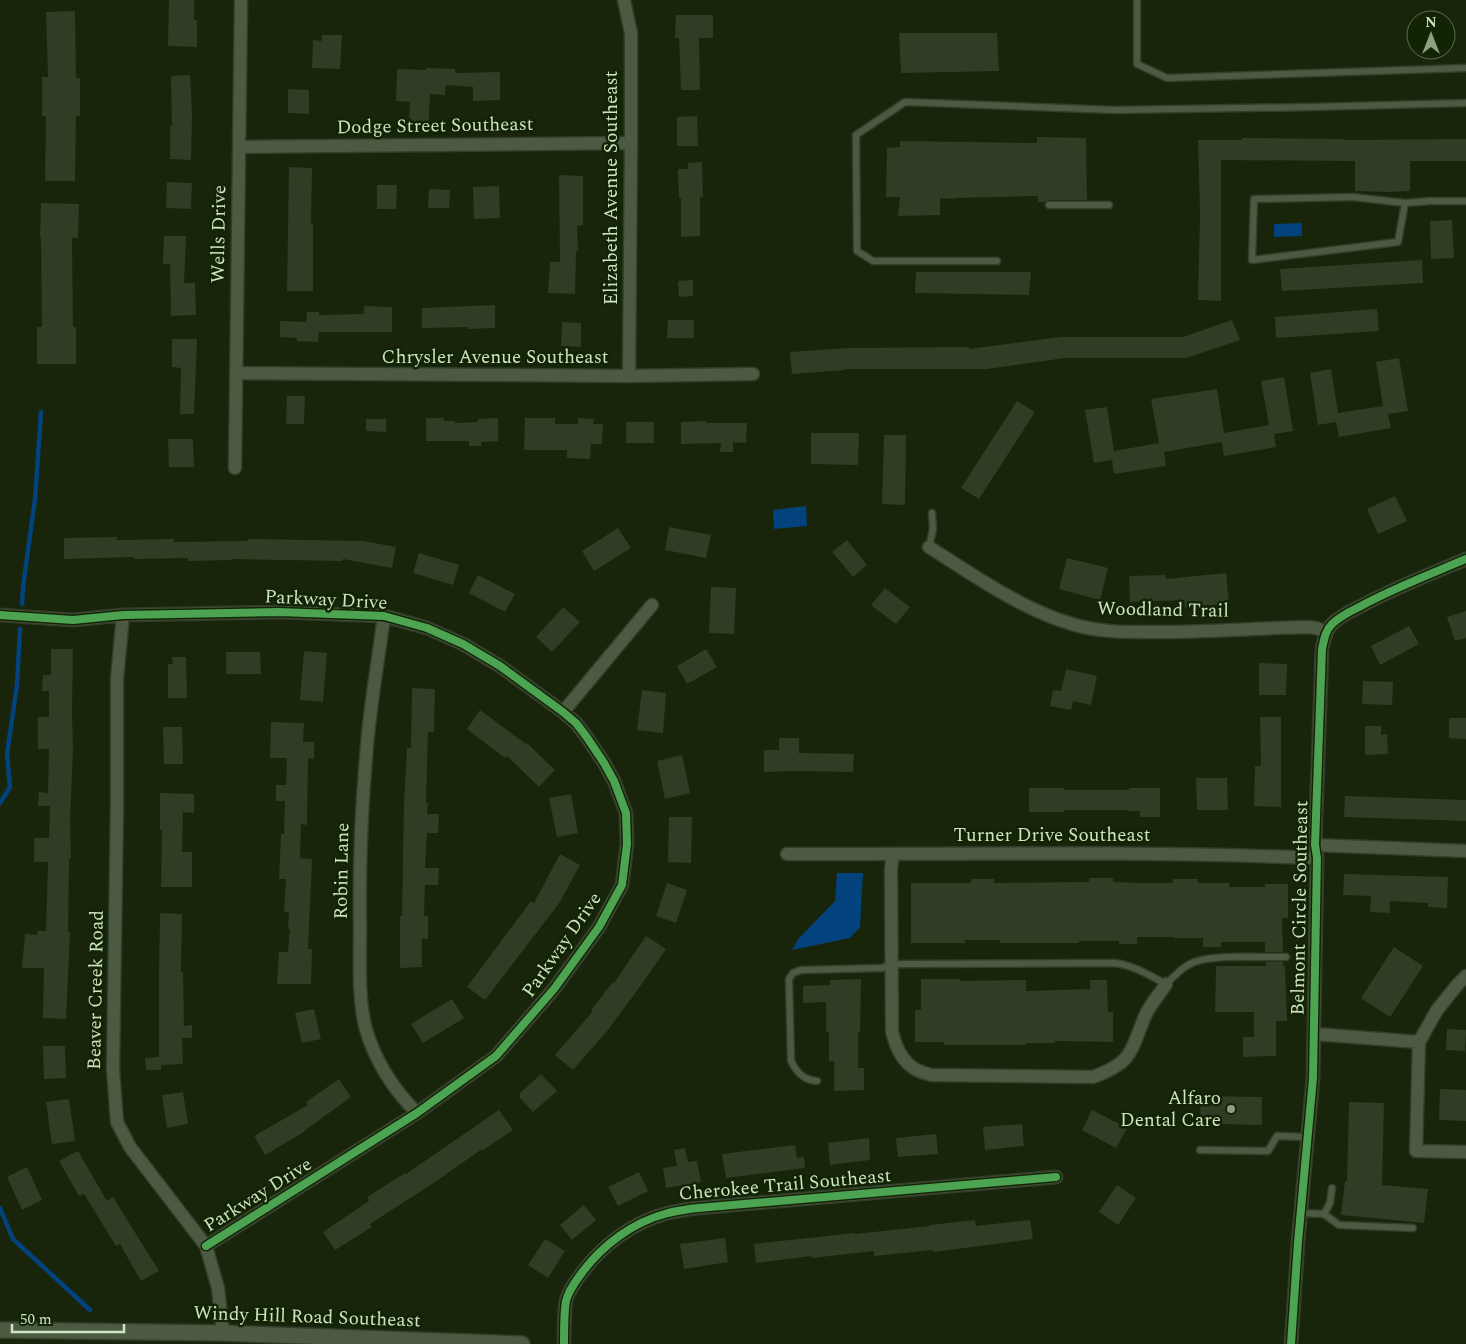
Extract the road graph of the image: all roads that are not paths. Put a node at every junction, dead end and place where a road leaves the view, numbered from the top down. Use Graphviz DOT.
graph roads {
  1 [pos="241,0"];
  2 [pos="624,0"];
  3 [pos="1137,0"];
  4 [pos="1466,68"];
  5 [pos="1466,102"];
  6 [pos="631,143"];
  7 [pos="239,147"];
  8 [pos="1466,201"];
  9 [pos="1405,203"];
  10 [pos="1049,205"];
  11 [pos="1109,205"];
  12 [pos="997,260"];
  13 [pos="237,373"];
  14 [pos="753,374"];
  15 [pos="628,376"];
  16 [pos="235,468"];
  17 [pos="932,514"];
  18 [pos="928,547"];
  19 [pos="1466,559"];
  20 [pos="652,605"];
  21 [pos="0,615"];
  22 [pos="123,615"];
  23 [pos="384,616"];
  24 [pos="1326,632"];
  25 [pos="563,712"];
  26 [pos="1315,845"];
  27 [pos="1466,851"];
  28 [pos="787,854"];
  29 [pos="893,854"];
  30 [pos="1317,858"];
  31 [pos="1286,957"];
  32 [pos="890,965"];
  33 [pos="1466,976"];
  34 [pos="1166,984"];
  35 [pos="1315,1034"];
  36 [pos="1419,1042"];
  37 [pos="817,1081"];
  38 [pos="417,1113"];
  39 [pos="1308,1137"];
  40 [pos="1200,1150"];
  41 [pos="1466,1152"];
  42 [pos="1056,1177"];
  43 [pos="1332,1188"];
  44 [pos="1301,1213"];
  45 [pos="1324,1214"];
  46 [pos="1412,1228"];
  47 [pos="206,1246"];
  48 [pos="0,1330"];
  49 [pos="223,1333"];
  50 [pos="522,1344"];
  51 [pos="564,1344"];
  52 [pos="1291,1344"];
  1 -- 7 [label="street, Wells Drive"];
  2 -- 6 [label="street, Elizabeth Avenue Southeast"];
  3 -- 4 [label="lane"];
  5 -- 12 [label="lane"];
  6 -- 7 [label="street, Dodge Street Southeast"];
  6 -- 15 [label="street, Elizabeth Avenue Southeast"];
  7 -- 13 [label="street, Wells Drive"];
  8 -- 9 [label="lane"];
  9 -- 9 [label="lane"];
  10 -- 11 [label="lane"];
  13 -- 15 [label="street, Chrysler Avenue Southeast"];
  13 -- 16 [label="street, Wells Drive"];
  14 -- 15 [label="street, Chrysler Avenue Southeast"];
  17 -- 18 [label="lane"];
  18 -- 24 [label="street, Woodland Trail"];
  19 -- 24 [label="street"];
  20 -- 25 [label="street"];
  21 -- 22 [label="street, Parkway Drive"];
  22 -- 23 [label="street, Parkway Drive"];
  22 -- 47 [label="street, Beaver Creek Road"];
  23 -- 25 [label="street, Parkway Drive"];
  23 -- 38 [label="street, Robin Lane"];
  24 -- 26 [label="street, Belmont Circle Southeast"];
  25 -- 38 [label="street, Parkway Drive"];
  26 -- 27 [label="street"];
  26 -- 30 [label="street, Belmont Circle Southeast"];
  28 -- 29 [label="street, Turner Drive Southeast"];
  29 -- 30 [label="street, Turner Drive Southeast"];
  29 -- 32 [label="street"];
  30 -- 35 [label="street, Belmont Circle Southeast"];
  31 -- 34 [label="lane"];
  32 -- 34 [label="lane"];
  32 -- 34 [label="street"];
  32 -- 37 [label="lane"];
  33 -- 36 [label="street"];
  35 -- 36 [label="street"];
  35 -- 39 [label="street, Belmont Circle Southeast"];
  36 -- 41 [label="street"];
  38 -- 47 [label="street, Parkway Drive"];
  39 -- 40 [label="lane"];
  39 -- 44 [label="street, Belmont Circle Southeast"];
  42 -- 51 [label="street, Cherokee Trail Southeast"];
  43 -- 45 [label="lane"];
  44 -- 45 [label="lane"];
  44 -- 52 [label="street, Belmont Circle Southeast"];
  45 -- 46 [label="lane"];
  47 -- 49 [label="street, Beaver Creek Road"];
  48 -- 49 [label="street, Windy Hill Road Southeast"];
  49 -- 50 [label="street, Windy Hill Road Southeast"];
}
